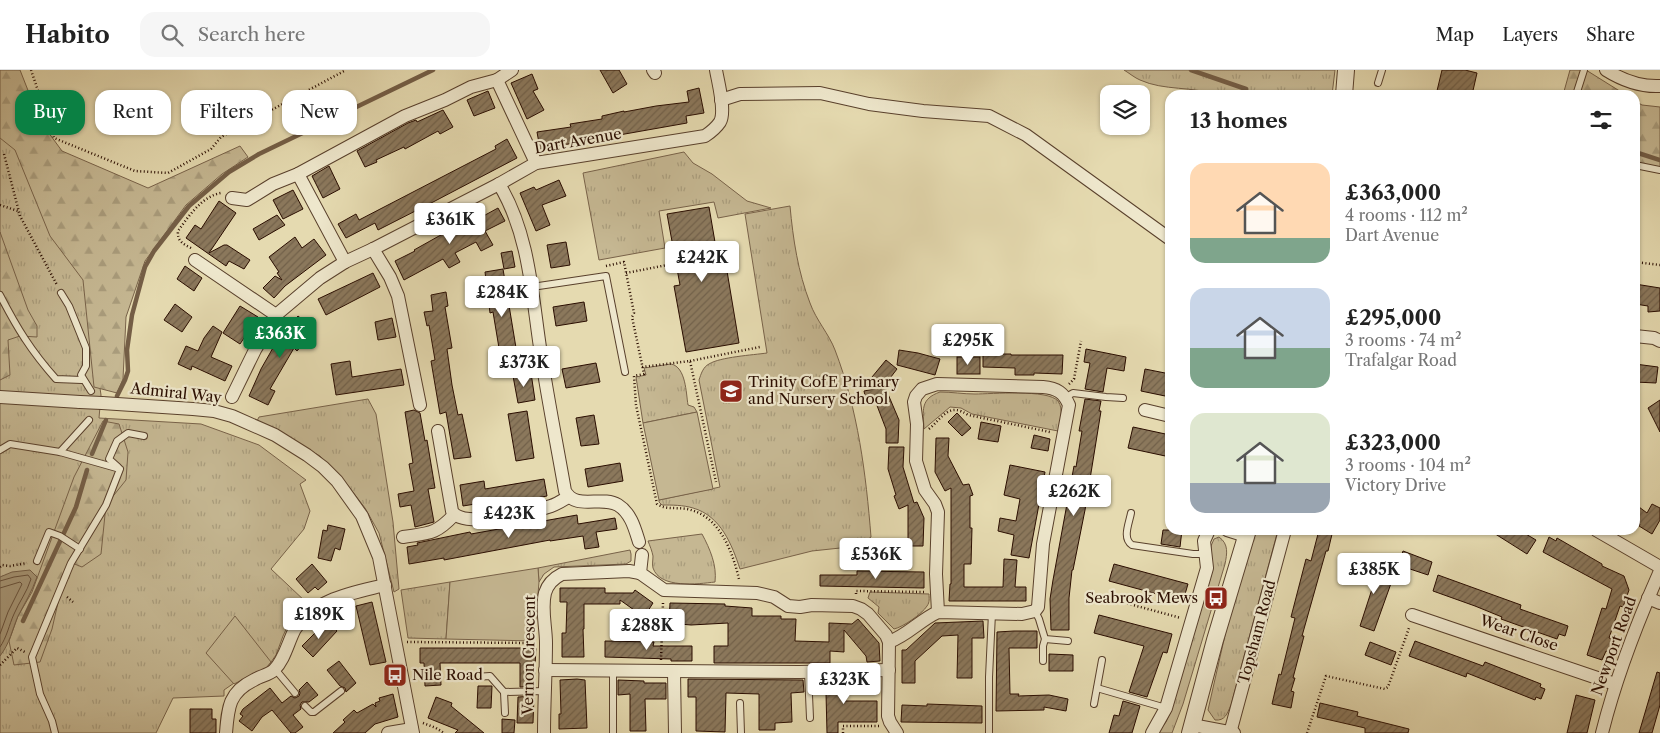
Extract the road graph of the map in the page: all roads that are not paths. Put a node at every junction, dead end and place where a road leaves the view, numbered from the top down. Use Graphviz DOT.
graph roads {
  1 [pos="512,70"];
  2 [pos="716,70"];
  3 [pos="1346,70"];
  4 [pos="1382,70"];
  5 [pos="1584,70"];
  6 [pos="1606,70"];
  7 [pos="497,80"];
  8 [pos="1378,84"];
  9 [pos="1660,86"];
  10 [pos="1344,90"];
  11 [pos="1578,90"];
  12 [pos="721,100"];
  13 [pos="536,163"];
  14 [pos="1640,166"];
  15 [pos="1660,170"];
  16 [pos="298,174"];
  17 [pos="499,184"];
  18 [pos="232,198"];
  19 [pos="1165,235"];
  20 [pos="373,250"];
  21 [pos="195,260"];
  22 [pos="345,262"];
  23 [pos="532,287"];
  24 [pos="61,293"];
  25 [pos="0,295"];
  26 [pos="276,315"];
  27 [pos="1640,337"];
  28 [pos="1660,341"];
  29 [pos="625,372"];
  30 [pos="82,380"];
  31 [pos="91,391"];
  32 [pos="1063,394"];
  33 [pos="0,397"];
  34 [pos="232,397"];
  35 [pos="1123,398"];
  36 [pos="420,405"];
  37 [pos="1145,410"];
  38 [pos="1165,415"];
  39 [pos="89,420"];
  40 [pos="438,431"];
  41 [pos="144,436"];
  42 [pos="0,450"];
  43 [pos="60,452"];
  44 [pos="120,469"];
  45 [pos="568,497"];
  46 [pos="1131,513"];
  47 [pos="454,515"];
  48 [pos="1206,535"];
  49 [pos="1246,535"];
  50 [pos="1284,535"];
  51 [pos="1604,535"];
  52 [pos="403,538"];
  53 [pos="640,542"];
  54 [pos="80,550"];
  55 [pos="1205,554"];
  56 [pos="642,555"];
  57 [pos="36,561"];
  58 [pos="1660,569"];
  59 [pos="640,574"];
  60 [pos="385,585"];
  61 [pos="1654,601"];
  62 [pos="938,612"];
  63 [pos="1035,612"];
  64 [pos="992,613"];
  65 [pos="1412,614"];
  66 [pos="1045,639"];
  67 [pos="1068,641"];
  68 [pos="889,642"];
  69 [pos="1102,660"];
  70 [pos="1043,661"];
  71 [pos="275,669"];
  72 [pos="545,670"];
  73 [pos="889,670"];
  74 [pos="613,672"];
  75 [pos="674,672"];
  76 [pos="808,672"];
  77 [pos="475,677"];
  78 [pos="1615,684"];
  79 [pos="1097,688"];
  80 [pos="341,691"];
  81 [pos="545,691"];
  82 [pos="504,692"];
  83 [pos="295,693"];
  84 [pos="740,703"];
  85 [pos="1094,704"];
  86 [pos="305,706"];
  87 [pos="1166,708"];
  88 [pos="505,713"];
  89 [pos="810,718"];
  90 [pos="415,728"];
  91 [pos="893,728"];
  92 [pos="1191,729"];
  93 [pos="55,733"];
  94 [pos="226,733"];
  95 [pos="388,733"];
  96 [pos="544,733"];
  97 [pos="613,733"];
  98 [pos="675,733"];
  99 [pos="741,733"];
  100 [pos="989,733"];
  101 [pos="1152,733"];
  102 [pos="1231,733"];
  103 [pos="1602,733"];
  1 -- 7 [label="street"];
  2 -- 12 [label="street, Dart Avenue"];
  3 -- 10 [label="street"];
  4 -- 8 [label="lane"];
  5 -- 11 [label="lane"];
  6 -- 9 [label="street"];
  7 -- 13 [label="street"];
  7 -- 16 [label="street"];
  12 -- 13 [label="street, Dart Avenue"];
  12 -- 19 [label="street"];
  13 -- 17 [label="street, Dart Avenue"];
  14 -- 15 [label="lane"];
  16 -- 18 [label="street"];
  16 -- 22 [label="street"];
  17 -- 20 [label="street, Dart Avenue"];
  17 -- 23 [label="street"];
  20 -- 22 [label="street, Dart Avenue"];
  20 -- 36 [label="street"];
  21 -- 26 [label="street"];
  22 -- 26 [label="street, Dart Avenue"];
  23 -- 29 [label="lane"];
  23 -- 45 [label="street"];
  24 -- 30 [label="lane"];
  25 -- 30 [label="lane"];
  26 -- 34 [label="street, Dart Avenue"];
  27 -- 28 [label="street"];
  30 -- 31 [label="lane"];
  32 -- 35 [label="lane"];
  32 -- 62 [label="street"];
  32 -- 63 [label="street"];
  33 -- 60 [label="street, Admiral Way, bridge"];
  37 -- 38 [label="street"];
  39 -- 43 [label="lane"];
  40 -- 47 [label="street"];
  41 -- 44 [label="lane"];
  42 -- 43 [label="lane"];
  43 -- 44 [label="lane"];
  44 -- 54 [label="lane"];
  45 -- 47 [label="street"];
  45 -- 53 [label="street"];
  46 -- 55 [label="lane"];
  47 -- 52 [label="street"];
  48 -- 55 [label="street"];
  49 -- 92 [label="street"];
  50 -- 102 [label="street, Topsham Road"];
  51 -- 58 [label="street"];
  54 -- 57 [label="lane"];
  54 -- 93 [label="lane"];
  55 -- 87 [label="street"];
  56 -- 59 [label="street"];
  58 -- 61 [label="street, Newport Road"];
  59 -- 68 [label="street, Vernon Crescent"];
  59 -- 72 [label="street, Vernon Crescent"];
  60 -- 71 [label="street"];
  60 -- 90 [label="street, Admiral Way"];
  61 -- 78 [label="street, Newport Road"];
  62 -- 64 [label="street"];
  62 -- 68 [label="street"];
  63 -- 64 [label="street"];
  63 -- 66 [label="lane"];
  64 -- 100 [label="lane"];
  65 -- 78 [label="street, Wear Close"];
  66 -- 67 [label="lane"];
  66 -- 70 [label="lane"];
  68 -- 73 [label="street"];
  69 -- 79 [label="lane"];
  71 -- 83 [label="lane"];
  71 -- 94 [label="street"];
  72 -- 74 [label="street"];
  72 -- 81 [label="street, Vernon Crescent"];
  73 -- 76 [label="street"];
  73 -- 91 [label="street"];
  74 -- 75 [label="street"];
  74 -- 97 [label="lane"];
  75 -- 76 [label="street"];
  75 -- 98 [label="street"];
  76 -- 89 [label="lane"];
  77 -- 82 [label="lane"];
  78 -- 103 [label="street, Newport Road"];
  79 -- 85 [label="lane"];
  79 -- 87 [label="lane"];
  80 -- 86 [label="lane"];
  81 -- 82 [label="lane"];
  81 -- 96 [label="street, Vernon Crescent"];
  82 -- 88 [label="lane"];
  84 -- 99 [label="lane"];
  87 -- 101 [label="street"];
  90 -- 95 [label="street"];
  92 -- 102 [label="street"];
}
